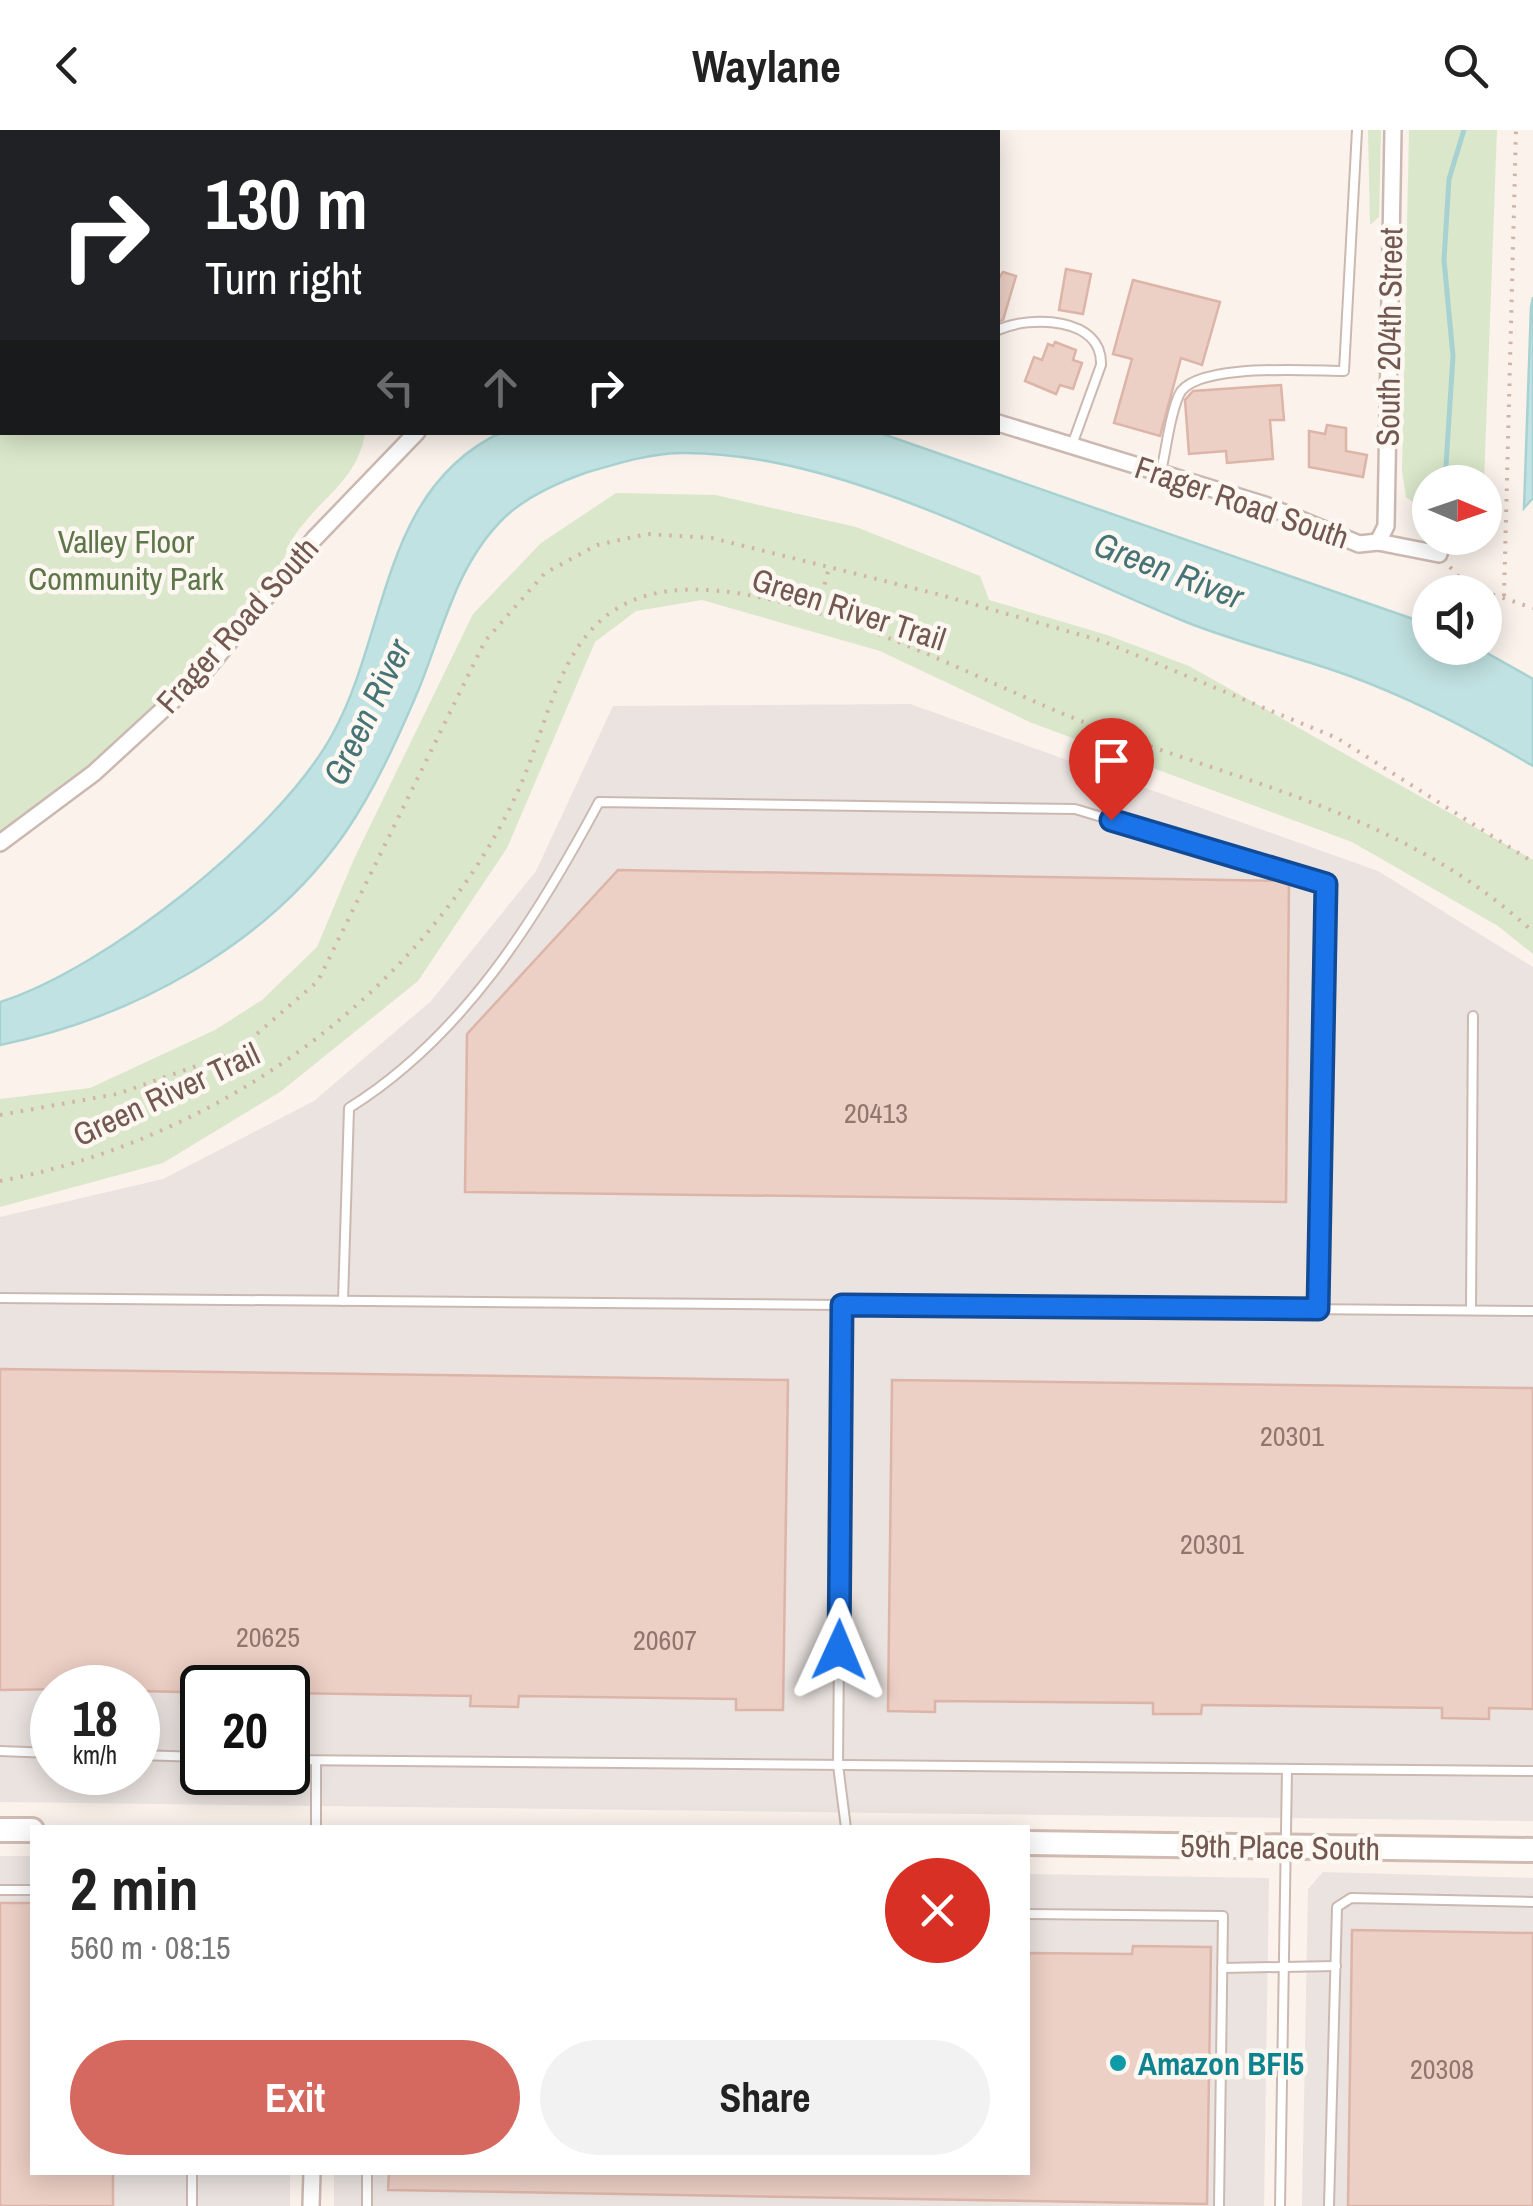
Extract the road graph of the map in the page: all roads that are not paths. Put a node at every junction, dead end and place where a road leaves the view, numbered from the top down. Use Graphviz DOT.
graph roads {
  1 [pos="1356,130"];
  2 [pos="1393,130"];
  3 [pos="1000,330"];
  4 [pos="1000,424"];
  5 [pos="414,435"];
  6 [pos="1071,446"];
  7 [pos="1161,471"];
  8 [pos="1378,542"];
  9 [pos="1412,549"];
  10 [pos="0,843"];
  11 [pos="1473,1016"];
  12 [pos="0,1298"];
  13 [pos="342,1300"];
  14 [pos="842,1305"];
  15 [pos="1318,1309"];
  16 [pos="1471,1310"];
  17 [pos="1533,1311"];
  18 [pos="0,1751"];
  19 [pos="30,1752"];
  20 [pos="310,1761"];
  21 [pos="316,1761"];
  22 [pos="838,1766"];
  23 [pos="1287,1769"];
  24 [pos="1533,1771"];
  25 [pos="316,1825"];
  26 [pos="846,1825"];
  27 [pos="0,1830"];
  28 [pos="30,1830"];
  29 [pos="1030,1842"];
  30 [pos="1286,1848"];
  31 [pos="1533,1850"];
  32 [pos="0,1890"];
  33 [pos="30,1890"];
  34 [pos="1533,1902"];
  35 [pos="1030,1914"];
  36 [pos="1336,1966"];
  37 [pos="1222,1968"];
  38 [pos="1284,1968"];
  39 [pos="192,2175"];
  40 [pos="312,2175"];
  41 [pos="367,2175"];
  42 [pos="192,2206"];
  43 [pos="312,2206"];
  44 [pos="367,2206"];
  45 [pos="1219,2206"];
  46 [pos="1280,2206"];
  47 [pos="1329,2206"];
  1 -- 7 [label="lane"];
  2 -- 8 [label="street, South 204th Street"];
  3 -- 6 [label="lane"];
  4 -- 6 [label="street, Frager Road South"];
  5 -- 10 [label="street, Frager Road South"];
  6 -- 7 [label="street, Frager Road South"];
  7 -- 8 [label="street, Frager Road South"];
  8 -- 9 [label="street, Frager Road South"];
  11 -- 16 [label="lane"];
  12 -- 13 [label="lane"];
  13 -- 14 [label="lane"];
  13 -- 15 [label="lane"];
  14 -- 15 [label="lane"];
  14 -- 22 [label="lane"];
  15 -- 16 [label="lane"];
  16 -- 17 [label="lane"];
  18 -- 19 [label="lane"];
  20 -- 21 [label="lane"];
  21 -- 22 [label="lane"];
  21 -- 25 [label="lane"];
  22 -- 23 [label="lane"];
  22 -- 26 [label="lane"];
  23 -- 24 [label="lane"];
  23 -- 30 [label="lane"];
  27 -- 28 [label="street"];
  29 -- 30 [label="street, 59th Place South"];
  30 -- 31 [label="street, 59th Place South"];
  30 -- 38 [label="lane"];
  32 -- 33 [label="lane"];
  34 -- 36 [label="lane"];
  35 -- 37 [label="lane"];
  36 -- 38 [label="lane"];
  36 -- 47 [label="lane"];
  37 -- 38 [label="lane"];
  37 -- 45 [label="lane"];
  38 -- 46 [label="lane"];
  39 -- 42 [label="lane"];
  40 -- 43 [label="street"];
  41 -- 44 [label="lane"];
}
